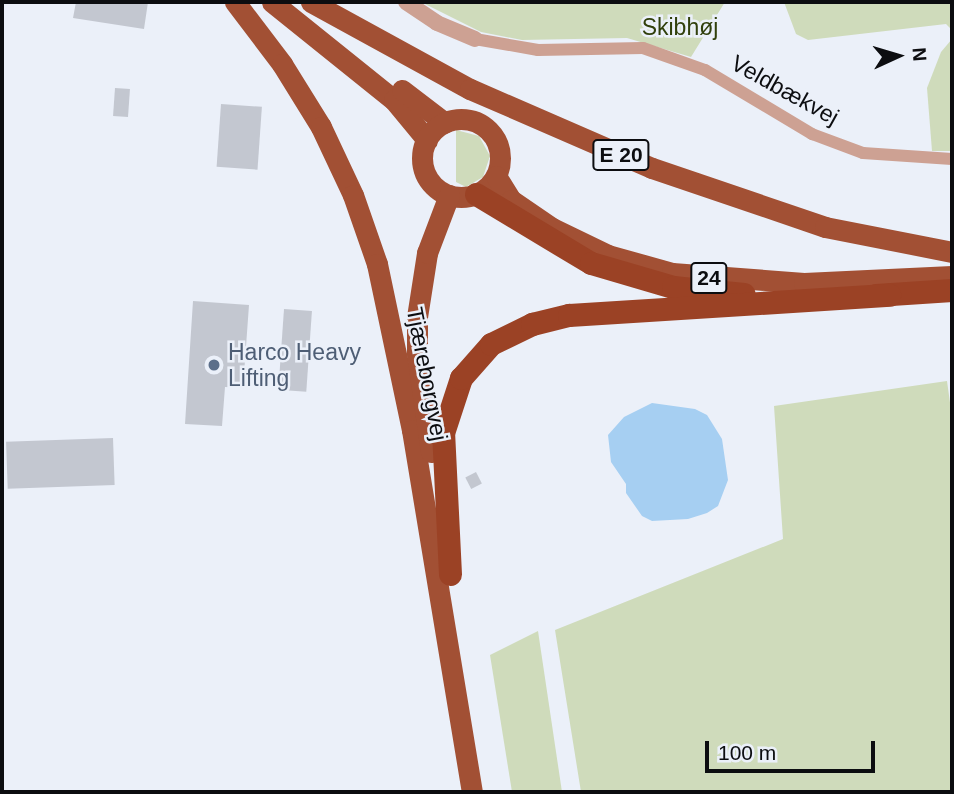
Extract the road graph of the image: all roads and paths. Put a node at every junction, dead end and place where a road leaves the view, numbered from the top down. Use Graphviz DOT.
graph roads {
  1 [pos="234,2"];
  2 [pos="272,2"];
  3 [pos="292,2"];
  4 [pos="311,2"];
  5 [pos="406,2"];
  6 [pos="475,39"];
  7 [pos="445,123"];
  8 [pos="427,140"];
  9 [pos="952,159"];
  10 [pos="496,176"];
  11 [pos="442,192"];
  12 [pos="476,194"];
  13 [pos="952,252"];
  14 [pos="952,276"];
  15 [pos="952,290"];
  16 [pos="889,295"];
  17 [pos="412,430"];
  18 [pos="450,574"];
  19 [pos="472,792"];
  20 [pos="486,792"];
  1 -- 17 [label="highway, Tjæreborgvej"];
  2 -- 8 [label="highway"];
  3 -- 7 [label="highway"];
  4 -- 13 [label="highway, E 20"];
  5 -- 6 [label="street"];
  6 -- 9 [label="street, Veldbækvej"];
  7 -- 8 [label="highway"];
  7 -- 10 [label="highway"];
  8 -- 11 [label="highway"];
  10 -- 12 [label="highway"];
  10 -- 14 [label="highway, 24"];
  11 -- 12 [label="highway"];
  11 -- 17 [label="highway"];
  11 -- 18 [label="highway"];
  12 -- 16 [label="highway"];
  15 -- 16 [label="highway"];
  16 -- 18 [label="highway"];
  17 -- 19 [label="highway, Tjæreborgvej"];
  18 -- 20 [label="highway"];
}
